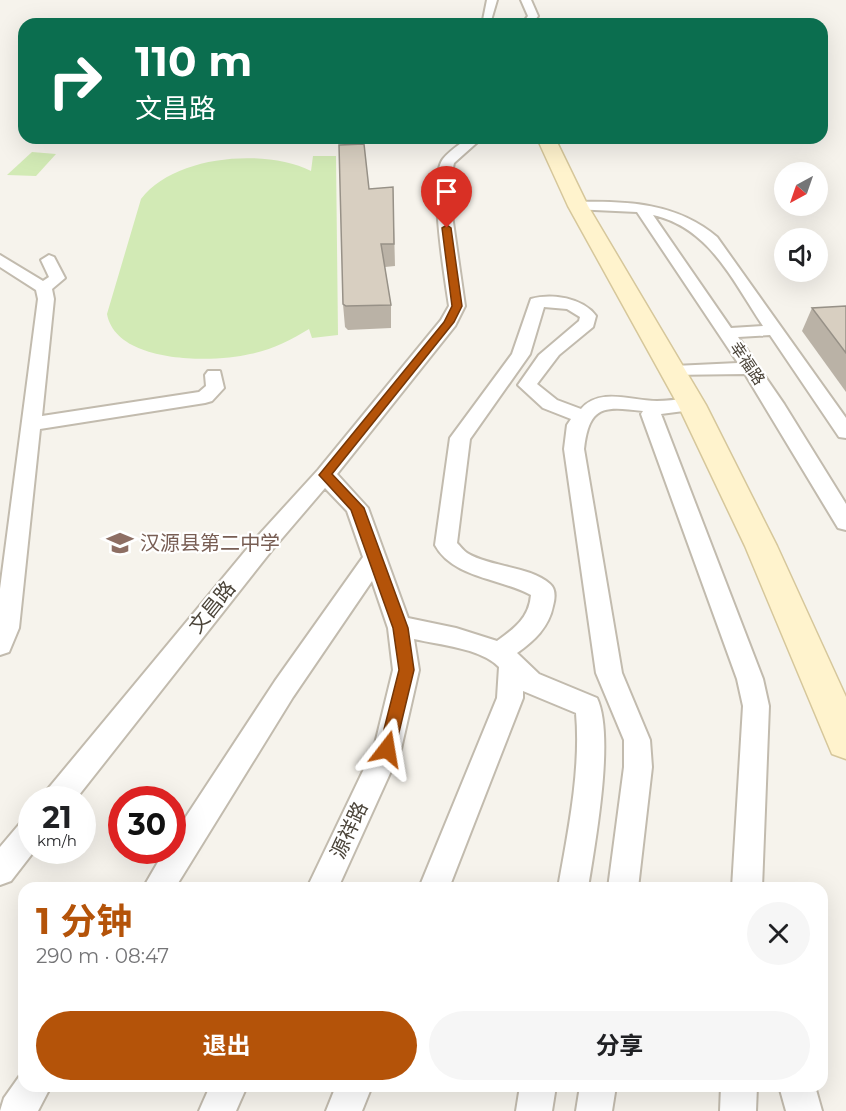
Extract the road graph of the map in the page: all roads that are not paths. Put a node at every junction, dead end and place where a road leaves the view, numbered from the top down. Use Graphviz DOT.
graph roads {
  1 [pos="492,0"];
  2 [pos="526,0"];
  3 [pos="489,18"];
  4 [pos="532,18"];
  5 [pos="469,144"];
  6 [pos="549,144"];
  7 [pos="578,206"];
  8 [pos="642,209"];
  9 [pos="0,260"];
  10 [pos="50,260"];
  11 [pos="44,288"];
  12 [pos="774,330"];
  13 [pos="727,333"];
  14 [pos="751,368"];
  15 [pos="674,371"];
  16 [pos="214,375"];
  17 [pos="692,405"];
  18 [pos="655,407"];
  19 [pos="584,417"];
  20 [pos="31,424"];
  21 [pos="846,432"];
  22 [pos="325,475"];
  23 [pos="846,522"];
  24 [pos="375,558"];
  25 [pos="400,628"];
  26 [pos="0,645"];
  27 [pos="506,658"];
  28 [pos="846,739"];
  29 [pos="68,786"];
  30 [pos="18,848"];
  31 [pos="0,870"];
  32 [pos="162,882"];
  33 [pos="325,882"];
  34 [pos="436,882"];
  35 [pos="574,882"];
  36 [pos="624,882"];
  37 [pos="747,882"];
  38 [pos="29,1092"];
  39 [pos="226,1092"];
  40 [pos="352,1092"];
  41 [pos="537,1092"];
  42 [pos="596,1092"];
  43 [pos="739,1092"];
  44 [pos="799,1092"];
  45 [pos="17,1111"];
  46 [pos="217,1111"];
  47 [pos="344,1111"];
  48 [pos="534,1111"];
  49 [pos="594,1111"];
  50 [pos="738,1111"];
  51 [pos="804,1111"];
  1 -- 3 [label="street"];
  2 -- 4 [label="street"];
  5 -- 22 [label="street, 文昌路"];
  6 -- 7 [label="main road"];
  7 -- 8 [label="street"];
  7 -- 15 [label="main road"];
  8 -- 12 [label="street"];
  8 -- 13 [label="street, 幸福路"];
  9 -- 11 [label="street"];
  10 -- 11 [label="street"];
  11 -- 20 [label="street"];
  12 -- 13 [label="street"];
  12 -- 21 [label="street"];
  13 -- 14 [label="street, 幸福路"];
  14 -- 15 [label="street"];
  14 -- 23 [label="street, 幸福路"];
  15 -- 17 [label="main road"];
  16 -- 20 [label="street"];
  17 -- 18 [label="street"];
  17 -- 28 [label="main road"];
  18 -- 19 [label="street"];
  18 -- 37 [label="street"];
  19 -- 27 [label="street"];
  19 -- 36 [label="street"];
  20 -- 26 [label="street"];
  22 -- 24 [label="street, 源祥路"];
  22 -- 29 [label="street, 文昌路"];
  24 -- 25 [label="street, 源祥路"];
  24 -- 32 [label="street"];
  25 -- 27 [label="street"];
  25 -- 33 [label="street, 源祥路"];
  27 -- 34 [label="street"];
  27 -- 35 [label="street"];
  30 -- 31 [label="street"];
  38 -- 45 [label="street"];
  39 -- 46 [label="street"];
  40 -- 47 [label="street"];
  41 -- 48 [label="street"];
  42 -- 49 [label="street"];
  43 -- 50 [label="street"];
  44 -- 51 [label="street"];
}
